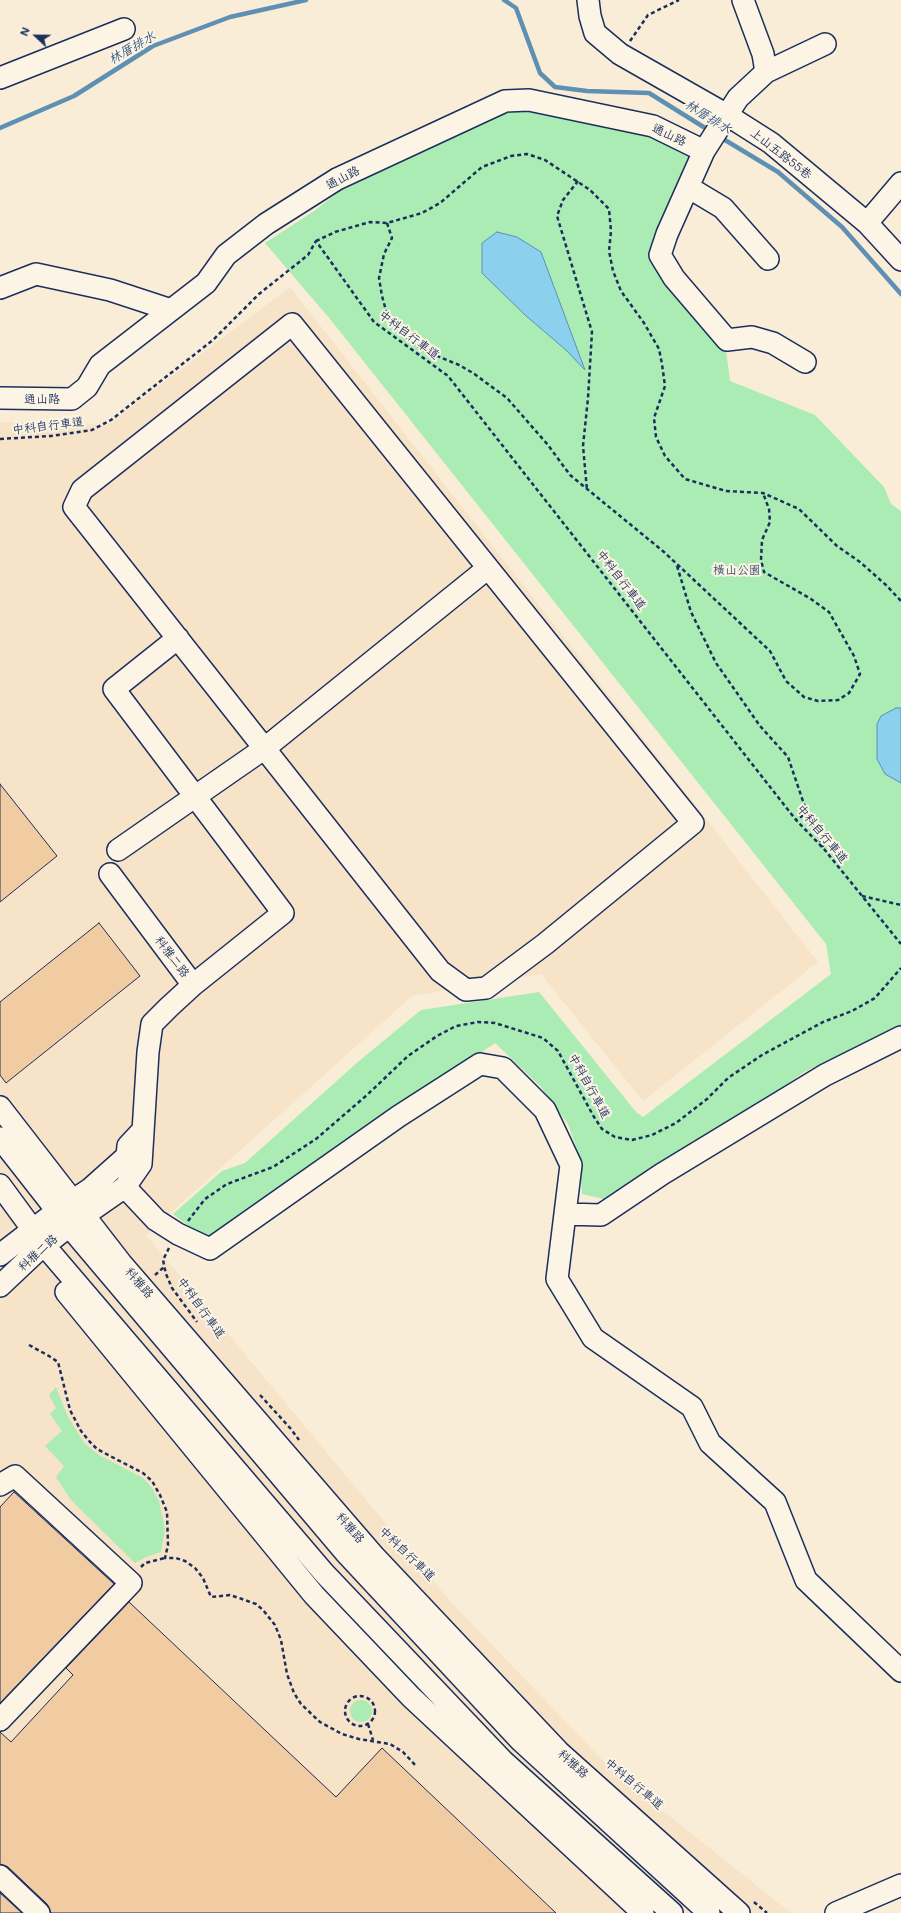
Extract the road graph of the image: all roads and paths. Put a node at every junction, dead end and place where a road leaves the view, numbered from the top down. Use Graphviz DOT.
graph roads {
  1 [pos="588,0"];
  2 [pos="678,0"];
  3 [pos="743,0"];
  4 [pos="124,29"];
  5 [pos="825,44"];
  6 [pos="620,54"];
  7 [pos="766,72"];
  8 [pos="0,78"];
  9 [pos="716,133"];
  10 [pos="578,181"];
  11 [pos="901,183"];
  12 [pos="688,187"];
  13 [pos="387,223"];
  14 [pos="867,223"];
  15 [pos="316,241"];
  16 [pos="768,259"];
  17 [pos="901,260"];
  18 [pos="0,288"];
  19 [pos="171,310"];
  20 [pos="805,362"];
  21 [pos="0,398"];
  22 [pos="0,439"];
  23 [pos="588,491"];
  24 [pos="763,493"];
  25 [pos="677,566"];
  26 [pos="488,568"];
  27 [pos="901,601"];
  28 [pos="178,638"];
  29 [pos="265,748"];
  30 [pos="196,796"];
  31 [pos="807,813"];
  32 [pos="796,820"];
  33 [pos="824,849"];
  34 [pos="118,850"];
  35 [pos="110,874"];
  36 [pos="862,896"];
  37 [pos="901,906"];
  38 [pos="901,944"];
  39 [pos="901,968"];
  40 [pos="193,985"];
  41 [pos="901,1036"];
  42 [pos="0,1107"];
  43 [pos="142,1131"];
  44 [pos="0,1138"];
  45 [pos="0,1185"];
  46 [pos="125,1187"];
  47 [pos="0,1205"];
  48 [pos="71,1213"];
  49 [pos="565,1214"];
  50 [pos="178,1234"];
  51 [pos="34,1241"];
  52 [pos="0,1255"];
  53 [pos="0,1286"];
  54 [pos="201,1327"];
  55 [pos="29,1345"];
  56 [pos="255,1390"];
  57 [pos="300,1442"];
  58 [pos="0,1485"];
  59 [pos="165,1558"];
  60 [pos="140,1567"];
  61 [pos="901,1671"];
  62 [pos="0,1720"];
  63 [pos="368,1724"];
  64 [pos="373,1740"];
  65 [pos="417,1767"];
  66 [pos="0,1876"];
  67 [pos="901,1885"];
  68 [pos="744,1906"];
  69 [pos="39,1913"];
  70 [pos="643,1913"];
  71 [pos="672,1913"];
  72 [pos="709,1913"];
  73 [pos="767,1913"];
  74 [pos="836,1913"];
  1 -- 6 [label="street, 上山五路55巷"];
  2 -- 6 [label="path"];
  3 -- 7 [label="street"];
  4 -- 8 [label="street"];
  5 -- 7 [label="street"];
  6 -- 9 [label="street, 上山五路55巷"];
  7 -- 9 [label="street"];
  9 -- 12 [label="street"];
  9 -- 14 [label="street, 上山五路55巷"];
  9 -- 19 [label="street, 通山路"];
  10 -- 13 [label="path, 中科自行車道"];
  10 -- 23 [label="path"];
  10 -- 24 [label="path, 中科自行車道"];
  11 -- 14 [label="street"];
  12 -- 16 [label="street"];
  12 -- 20 [label="street"];
  13 -- 15 [label="path, 中科自行車道"];
  13 -- 23 [label="path"];
  14 -- 17 [label="street, 上山五路55巷"];
  15 -- 22 [label="path, 中科自行車道"];
  15 -- 32 [label="path, 中科自行車道"];
  18 -- 19 [label="street"];
  19 -- 21 [label="street, 通山路"];
  23 -- 25 [label="path"];
  24 -- 25 [label="path"];
  24 -- 27 [label="path, 中科自行車道"];
  25 -- 31 [label="path"];
  26 -- 28 [label="street"];
  26 -- 29 [label="street"];
  26 -- 29 [label="street"];
  28 -- 29 [label="street"];
  28 -- 30 [label="street"];
  29 -- 30 [label="street"];
  30 -- 34 [label="street"];
  30 -- 40 [label="street"];
  31 -- 32 [label="path"];
  31 -- 33 [label="path"];
  32 -- 33 [label="path, 中科自行車道"];
  33 -- 36 [label="path, 中科自行車道"];
  35 -- 40 [label="street, 科雅二路"];
  36 -- 37 [label="path"];
  36 -- 38 [label="path, 中科自行車道"];
  39 -- 50 [label="path, 中科自行車道"];
  40 -- 43 [label="street, 科雅二路"];
  41 -- 49 [label="street"];
  42 -- 48 [label="street, 科雅路"];
  43 -- 46 [label="street, 科雅二路"];
  43 -- 48 [label="street, 科雅二路"];
  44 -- 48 [label="street, 科雅路"];
  45 -- 51 [label="street"];
  46 -- 48 [label="street, 科雅二路"];
  46 -- 50 [label="street"];
  47 -- 51 [label="street"];
  48 -- 51 [label="street, 科雅二路"];
  48 -- 68 [label="street, 科雅路"];
  48 -- 72 [label="street, 科雅路"];
  49 -- 50 [label="street"];
  49 -- 61 [label="street"];
  50 -- 54 [label="path, 中科自行車道"];
  51 -- 52 [label="street, 科雅二路"];
  51 -- 53 [label="street, 科雅二路"];
  51 -- 70 [label="street"];
  51 -- 71 [label="street"];
  55 -- 59 [label="path"];
  56 -- 57 [label="path"];
  58 -- 62 [label="street"];
  59 -- 60 [label="path"];
  59 -- 64 [label="path"];
  63 -- 63 [label="path"];
  63 -- 64 [label="path"];
  64 -- 65 [label="path"];
  66 -- 69 [label="street"];
  67 -- 74 [label="street"];
  68 -- 73 [label="path"];
}
